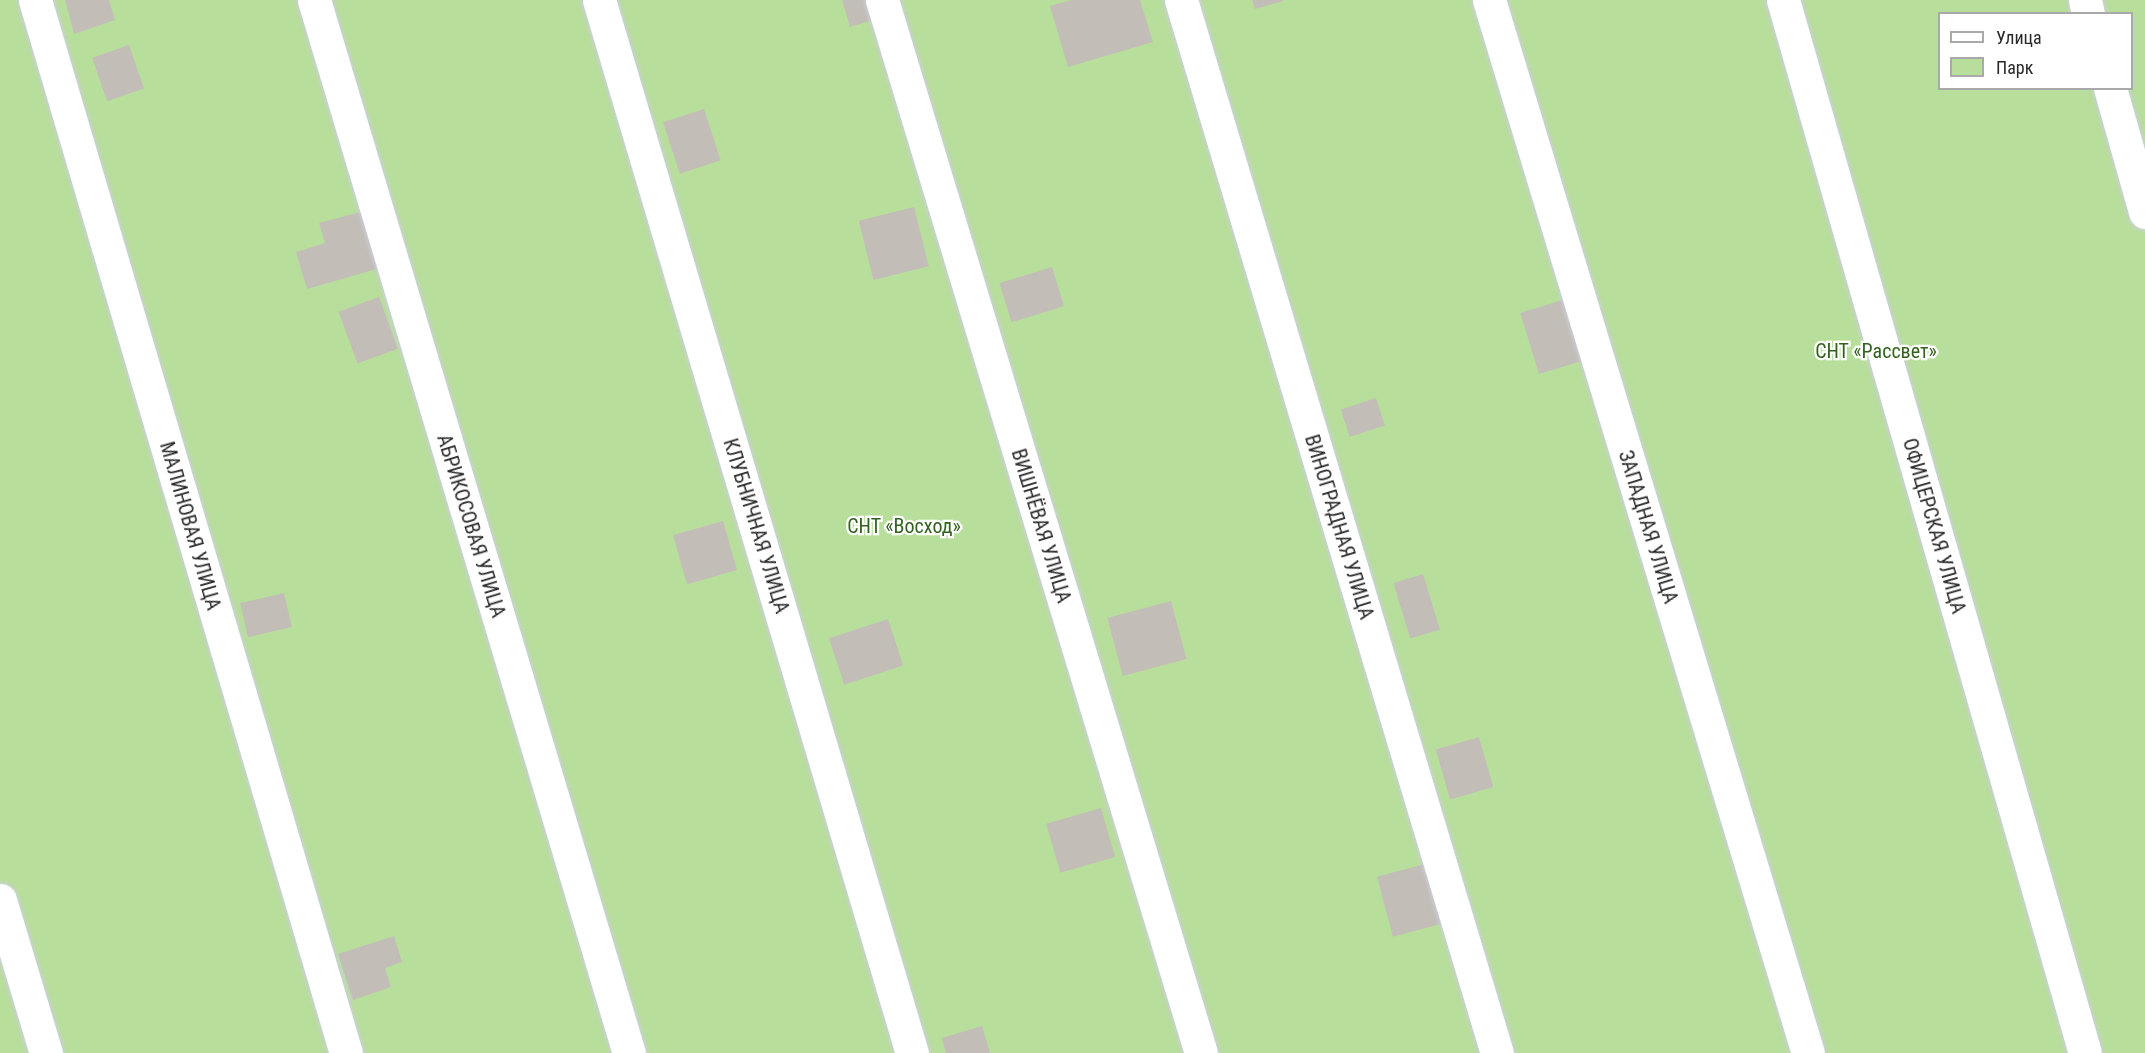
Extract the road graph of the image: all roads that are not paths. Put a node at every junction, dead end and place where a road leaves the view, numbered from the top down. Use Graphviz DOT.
graph roads {
  1 [pos="35,0"];
  2 [pos="314,0"];
  3 [pos="599,0"];
  4 [pos="882,0"];
  5 [pos="1181,0"];
  6 [pos="1490,0"];
  7 [pos="1783,0"];
  8 [pos="2111,90"];
  9 [pos="2145,212"];
  10 [pos="0,900"];
  11 [pos="46,1053"];
  12 [pos="346,1053"];
  13 [pos="628,1053"];
  14 [pos="912,1053"];
  15 [pos="1201,1053"];
  16 [pos="1497,1053"];
  17 [pos="1808,1053"];
  18 [pos="2085,1053"];
  1 -- 12 [label="street, МАЛИНОВАЯ УЛИЦА"];
  2 -- 13 [label="street, АБРИКОСОВАЯ УЛИЦА"];
  3 -- 14 [label="street, КЛУБНИЧНАЯ УЛИЦА"];
  4 -- 15 [label="street, ВИШНЁВАЯ УЛИЦА"];
  5 -- 16 [label="street, ВИНОГРАДНАЯ УЛИЦА"];
  6 -- 17 [label="street, ЗАПАДНАЯ УЛИЦА"];
  7 -- 18 [label="street, ОФИЦЕРСКАЯ УЛИЦА"];
  8 -- 9 [label="street"];
  10 -- 11 [label="street"];
}
